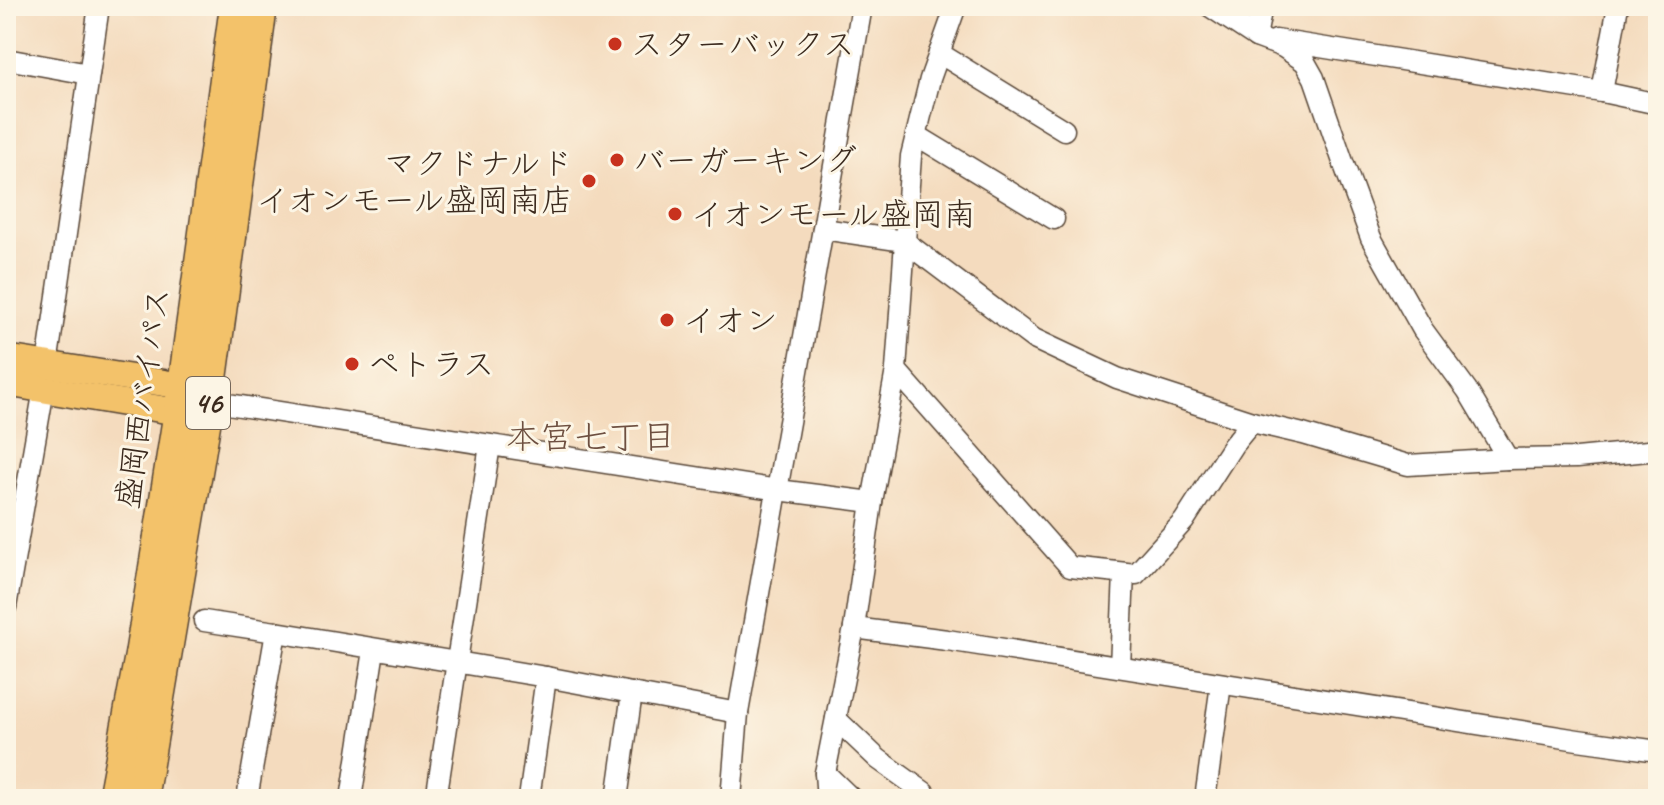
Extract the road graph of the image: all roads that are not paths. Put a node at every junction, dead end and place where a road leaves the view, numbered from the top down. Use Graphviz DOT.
graph roads {
  1 [pos="99,6"];
  2 [pos="235,6"];
  3 [pos="262,6"];
  4 [pos="862,6"];
  5 [pos="956,6"];
  6 [pos="1209,6"];
  7 [pos="1262,6"];
  8 [pos="1618,6"];
  9 [pos="1256,37"];
  10 [pos="939,53"];
  11 [pos="6,59"];
  12 [pos="89,74"];
  13 [pos="1602,92"];
  14 [pos="1658,104"];
  15 [pos="1064,130"];
  16 [pos="916,135"];
  17 [pos="1054,219"];
  18 [pos="823,229"];
  19 [pos="904,241"];
  20 [pos="6,358"];
  21 [pos="896,370"];
  22 [pos="45,377"];
  23 [pos="6,383"];
  24 [pos="180,399"];
  25 [pos="209,401"];
  26 [pos="1252,422"];
  27 [pos="490,445"];
  28 [pos="1658,450"];
  29 [pos="1508,459"];
  30 [pos="778,490"];
  31 [pos="872,502"];
  32 [pos="1124,573"];
  33 [pos="6,607"];
  34 [pos="204,621"];
  35 [pos="854,628"];
  36 [pos="276,632"];
  37 [pos="374,650"];
  38 [pos="456,663"];
  39 [pos="1120,667"];
  40 [pos="546,677"];
  41 [pos="1221,684"];
  42 [pos="632,693"];
  43 [pos="738,713"];
  44 [pos="836,719"];
  45 [pos="1658,751"];
  46 [pos="825,773"];
  47 [pos="924,792"];
  48 [pos="113,799"];
  49 [pos="142,799"];
  50 [pos="247,799"];
  51 [pos="351,799"];
  52 [pos="436,799"];
  53 [pos="529,799"];
  54 [pos="617,799"];
  55 [pos="731,799"];
  56 [pos="827,799"];
  57 [pos="852,799"];
  58 [pos="1205,799"];
  1 -- 12 [label="street"];
  2 -- 24 [label="highway, 盛岡西バイパス / 46"];
  3 -- 25 [label="highway, 盛岡西バイパス / 46"];
  4 -- 18 [label="street"];
  5 -- 10 [label="street"];
  6 -- 9 [label="street"];
  7 -- 9 [label="street"];
  8 -- 13 [label="street"];
  9 -- 13 [label="street"];
  9 -- 29 [label="street"];
  10 -- 15 [label="street"];
  10 -- 16 [label="street"];
  11 -- 12 [label="street"];
  12 -- 22 [label="street"];
  13 -- 14 [label="street"];
  16 -- 17 [label="street"];
  16 -- 19 [label="street"];
  18 -- 19 [label="street"];
  18 -- 30 [label="street"];
  19 -- 21 [label="street"];
  19 -- 26 [label="street"];
  20 -- 22 [label="main road"];
  21 -- 31 [label="street"];
  21 -- 32 [label="street"];
  22 -- 23 [label="main road"];
  22 -- 24 [label="main road"];
  22 -- 33 [label="street"];
  24 -- 25 [label="main road"];
  24 -- 48 [label="highway, 盛岡西バイパス / 46"];
  25 -- 27 [label="street"];
  25 -- 49 [label="highway, 盛岡西バイパス / 46"];
  26 -- 29 [label="street"];
  26 -- 32 [label="street"];
  27 -- 30 [label="street"];
  27 -- 38 [label="street"];
  28 -- 29 [label="street"];
  30 -- 31 [label="street"];
  30 -- 43 [label="street"];
  31 -- 35 [label="street"];
  32 -- 39 [label="street"];
  34 -- 36 [label="street"];
  35 -- 39 [label="street"];
  35 -- 44 [label="street"];
  36 -- 37 [label="street"];
  36 -- 50 [label="street"];
  37 -- 38 [label="street"];
  37 -- 51 [label="street"];
  38 -- 40 [label="street"];
  38 -- 52 [label="street"];
  39 -- 41 [label="street"];
  40 -- 42 [label="street"];
  40 -- 53 [label="street"];
  41 -- 45 [label="street"];
  41 -- 58 [label="street"];
  42 -- 43 [label="street"];
  42 -- 54 [label="street"];
  43 -- 55 [label="street"];
  44 -- 46 [label="street"];
  44 -- 47 [label="street"];
  46 -- 56 [label="street"];
  46 -- 57 [label="street"];
}
